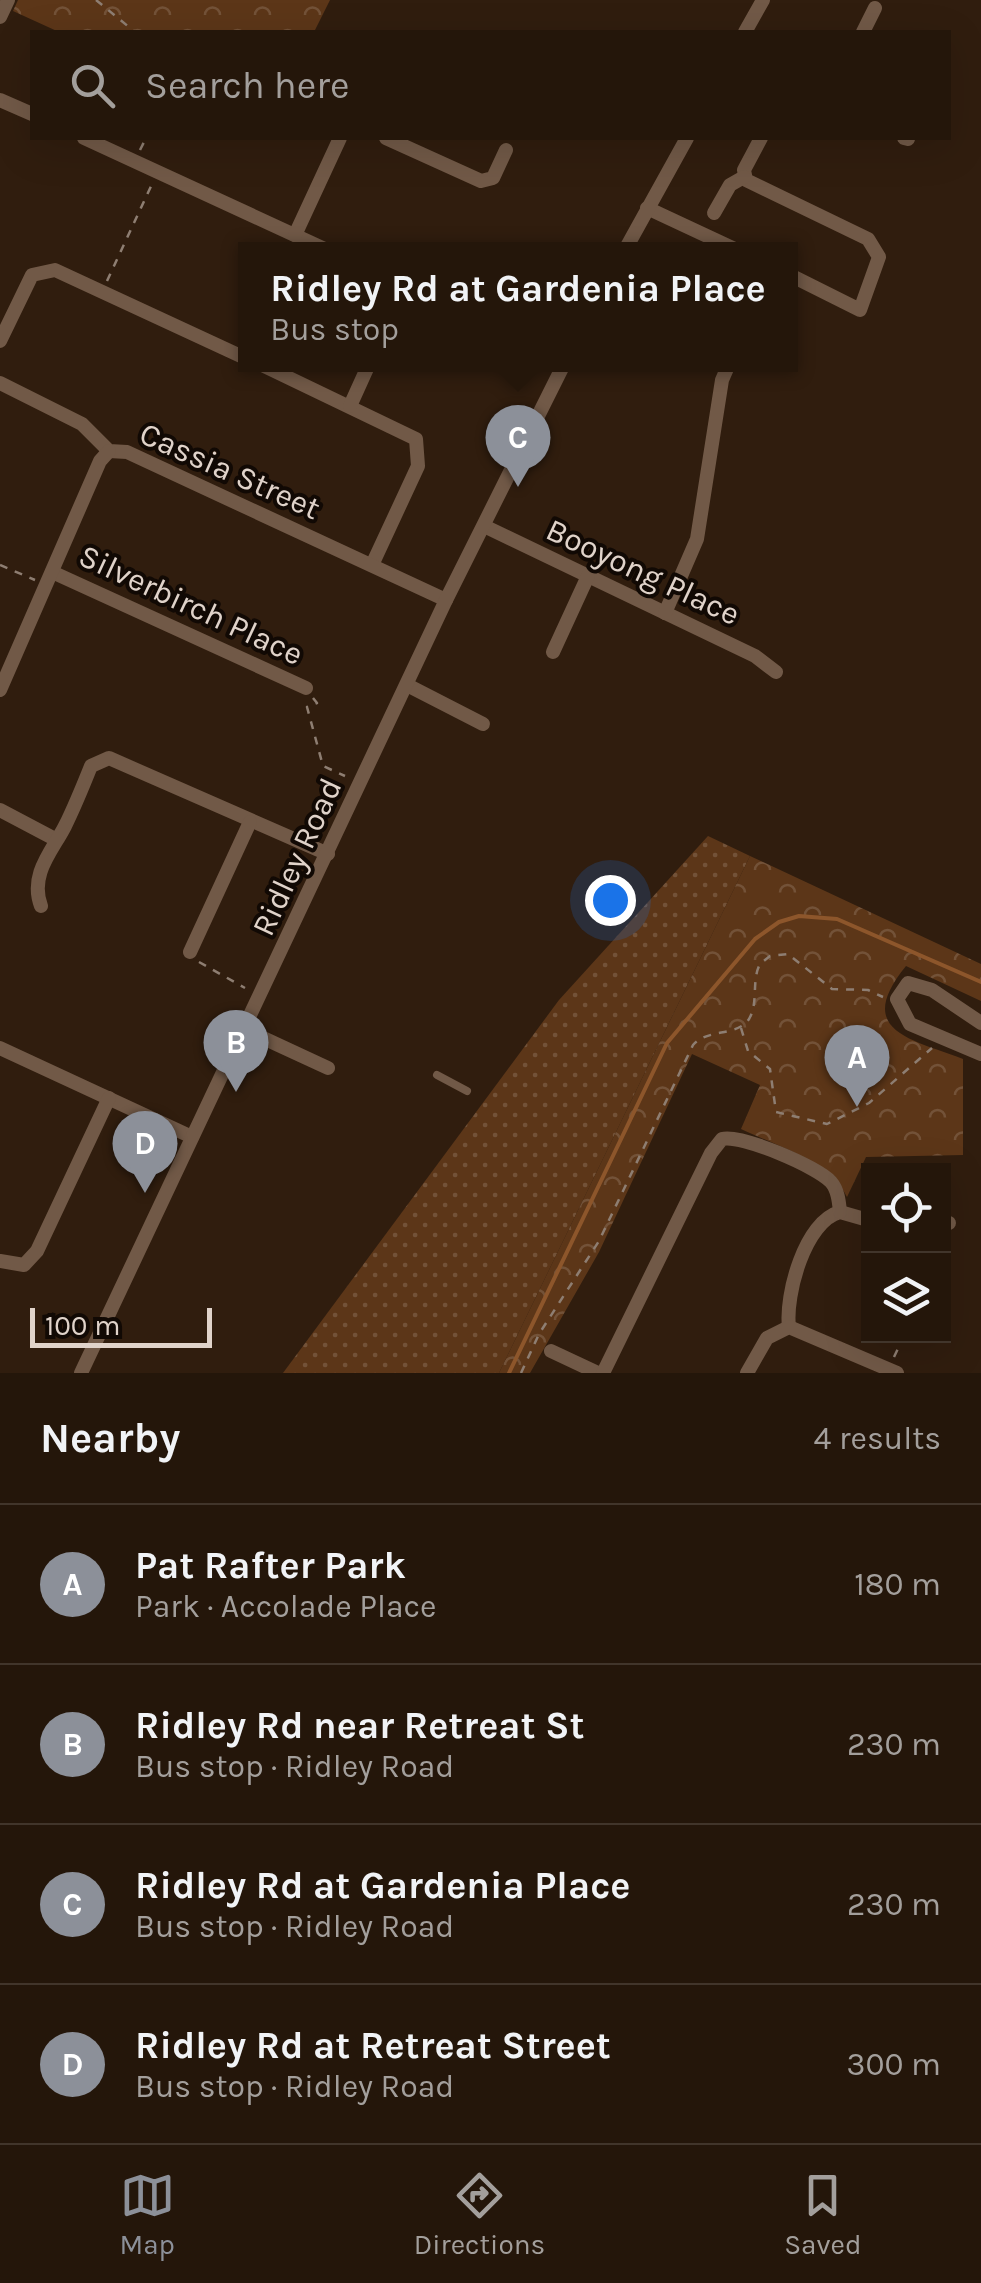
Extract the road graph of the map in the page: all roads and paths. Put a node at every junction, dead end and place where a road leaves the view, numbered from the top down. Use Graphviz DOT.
graph roads {
  1 [pos="8,0"];
  2 [pos="96,0"];
  3 [pos="763,0"];
  4 [pos="875,8"];
  5 [pos="0,17"];
  6 [pos="132,30"];
  7 [pos="746,30"];
  8 [pos="864,30"];
  9 [pos="0,100"];
  10 [pos="30,113"];
  11 [pos="88,140"];
  12 [pos="339,140"];
  13 [pos="390,140"];
  14 [pos="686,140"];
  15 [pos="759,140"];
  16 [pos="506,150"];
  17 [pos="158,171"];
  18 [pos="744,176"];
  19 [pos="647,208"];
  20 [pos="714,213"];
  21 [pos="295,234"];
  22 [pos="310,242"];
  23 [pos="629,242"];
  24 [pos="719,242"];
  25 [pos="798,279"];
  26 [pos="102,292"];
  27 [pos="2,334"];
  28 [pos="238,354"];
  29 [pos="277,372"];
  30 [pos="365,372"];
  31 [pos="560,372"];
  32 [pos="726,372"];
  33 [pos="0,383"];
  34 [pos="350,406"];
  35 [pos="109,451"];
  36 [pos="484,526"];
  37 [pos="0,565"];
  38 [pos="372,565"];
  39 [pos="47,574"];
  40 [pos="588,576"];
  41 [pos="446,600"];
  42 [pos="665,613"];
  43 [pos="554,652"];
  44 [pos="776,672"];
  45 [pos="407,685"];
  46 [pos="306,688"];
  47 [pos="0,690"];
  48 [pos="483,724"];
  49 [pos="345,776"];
  50 [pos="0,810"];
  51 [pos="250,822"];
  52 [pos="53,838"];
  53 [pos="328,854"];
  54 [pos="41,906"];
  55 [pos="190,952"];
  56 [pos="246,988"];
  57 [pos="898,1006"];
  58 [pos="981,1023"];
  59 [pos="741,1027"];
  60 [pos="246,1030"];
  61 [pos="938,1038"];
  62 [pos="0,1048"];
  63 [pos="981,1054"];
  64 [pos="328,1068"];
  65 [pos="437,1075"];
  66 [pos="467,1092"];
  67 [pos="109,1098"];
  68 [pos="192,1137"];
  69 [pos="840,1212"];
  70 [pos="861,1218"];
  71 [pos="0,1261"];
  72 [pos="790,1327"];
  73 [pos="902,1343"];
  74 [pos="551,1351"];
  75 [pos="894,1368"];
  76 [pos="81,1373"];
  77 [pos="520,1373"];
  78 [pos="600,1373"];
  79 [pos="747,1373"];
  1 -- 5 [label="street"];
  2 -- 6 [label="path"];
  3 -- 7 [label="street"];
  4 -- 8 [label="street"];
  9 -- 10 [label="street"];
  11 -- 17 [label="street"];
  12 -- 21 [label="street"];
  13 -- 16 [label="street"];
  14 -- 19 [label="street"];
  15 -- 18 [label="street"];
  17 -- 21 [label="street"];
  17 -- 26 [label="path"];
  18 -- 20 [label="street"];
  18 -- 25 [label="street"];
  19 -- 23 [label="street"];
  19 -- 24 [label="street"];
  21 -- 22 [label="street"];
  26 -- 27 [label="street"];
  26 -- 28 [label="street"];
  29 -- 34 [label="street"];
  30 -- 34 [label="street"];
  31 -- 36 [label="street, Ridley Road"];
  32 -- 42 [label="street"];
  33 -- 35 [label="street, Cassia Street"];
  34 -- 38 [label="street"];
  35 -- 38 [label="street, Cassia Street"];
  35 -- 39 [label="street"];
  36 -- 40 [label="street, Booyong Place"];
  36 -- 41 [label="street, Ridley Road"];
  37 -- 39 [label="path"];
  38 -- 41 [label="street, Cassia Street"];
  39 -- 46 [label="street, Silverbirch Place"];
  39 -- 47 [label="street"];
  40 -- 42 [label="street, Booyong Place"];
  40 -- 43 [label="street"];
  41 -- 45 [label="street, Ridley Road"];
  42 -- 44 [label="street, Booyong Place"];
  45 -- 48 [label="street"];
  45 -- 53 [label="street, Ridley Road"];
  46 -- 49 [label="path"];
  50 -- 52 [label="street"];
  51 -- 52 [label="street"];
  51 -- 53 [label="street"];
  51 -- 55 [label="street"];
  52 -- 54 [label="street"];
  53 -- 60 [label="street, Ridley Road"];
  55 -- 56 [label="path"];
  57 -- 58 [label="street"];
  57 -- 59 [label="path"];
  57 -- 61 [label="street"];
  59 -- 61 [label="path"];
  59 -- 77 [label="path"];
  60 -- 64 [label="street"];
  60 -- 68 [label="street, Ridley Road"];
  61 -- 63 [label="street"];
  62 -- 67 [label="street"];
  65 -- 66 [label="lane"];
  67 -- 68 [label="street"];
  67 -- 71 [label="street"];
  68 -- 76 [label="street, Ridley Road"];
  69 -- 70 [label="street"];
  69 -- 72 [label="street"];
  69 -- 78 [label="street"];
  72 -- 75 [label="street"];
  72 -- 79 [label="street"];
  73 -- 75 [label="path"];
  74 -- 78 [label="street"];
}
